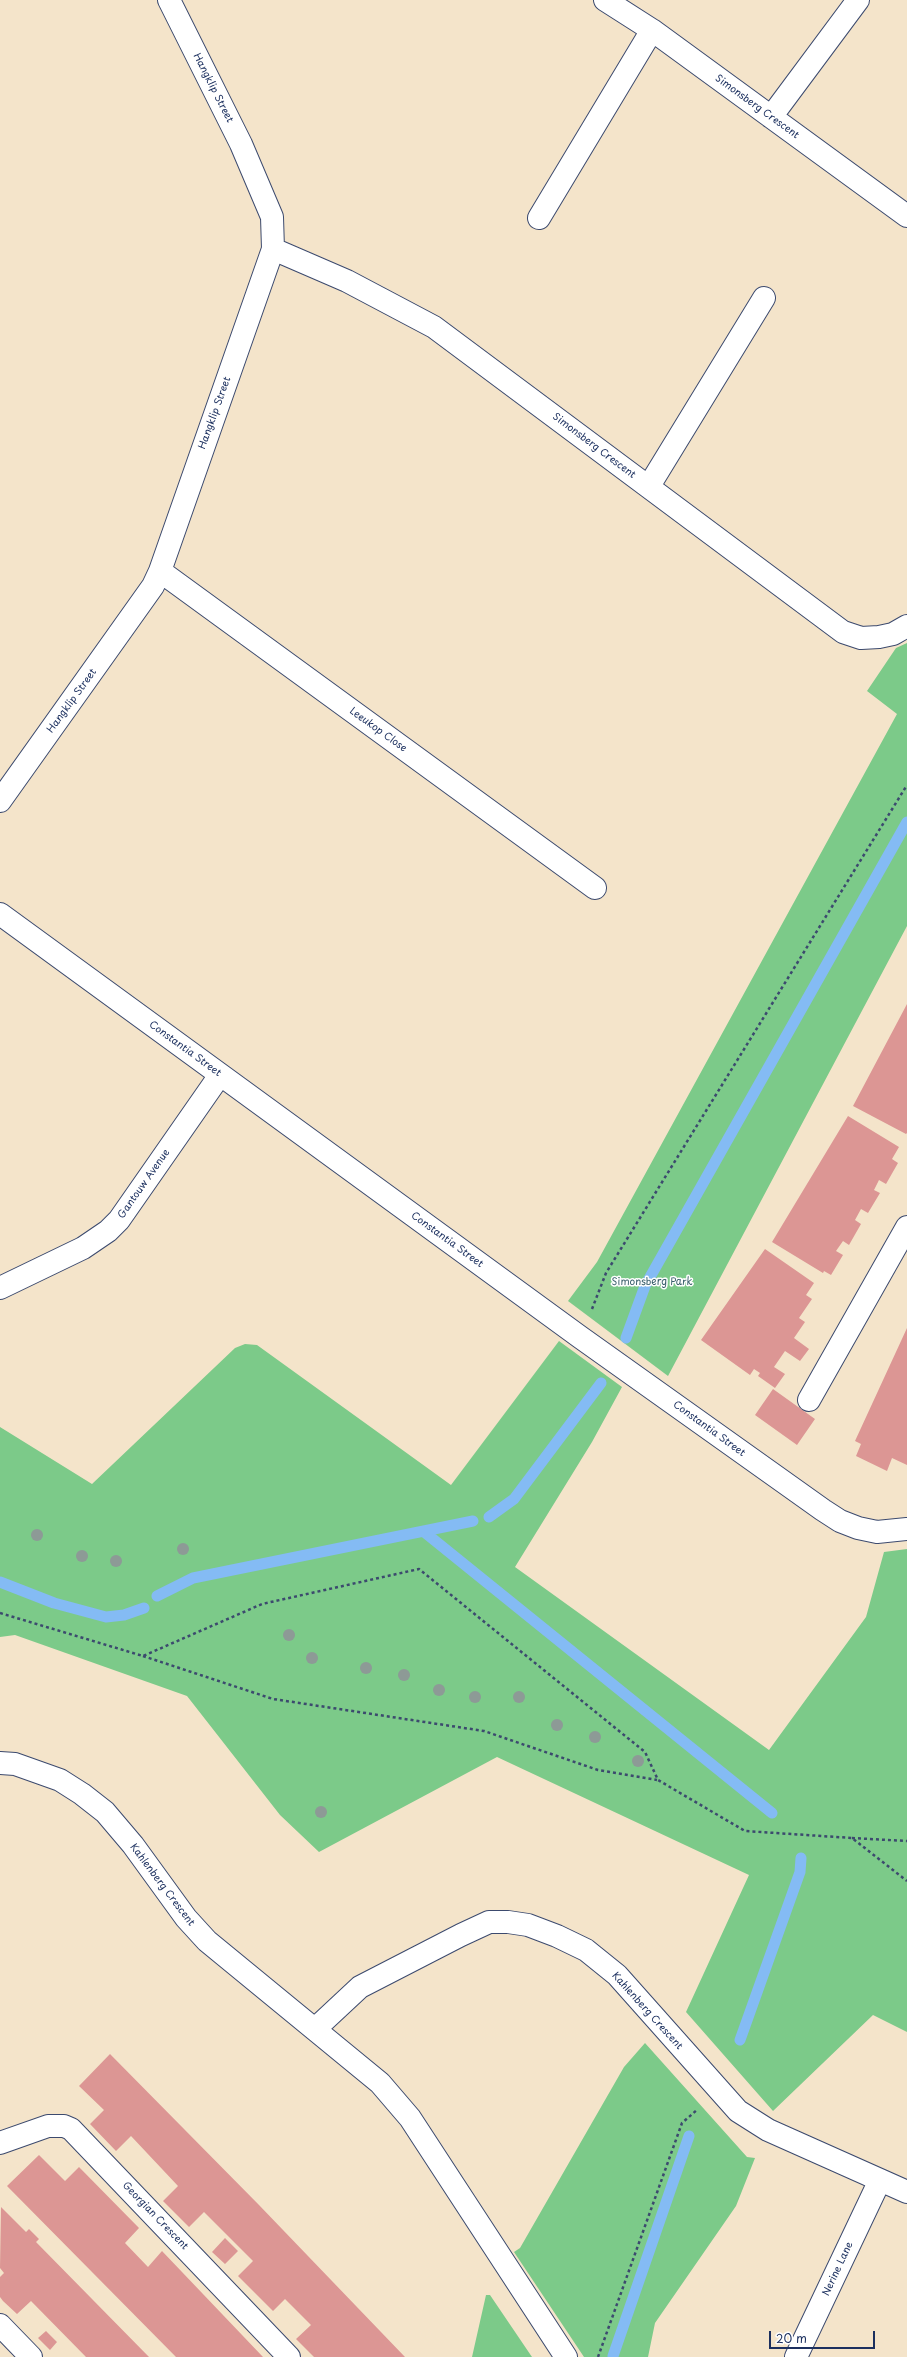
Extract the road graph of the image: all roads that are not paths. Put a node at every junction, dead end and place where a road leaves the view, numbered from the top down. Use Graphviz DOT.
graph roads {
  1 [pos="169,0"];
  2 [pos="605,0"];
  3 [pos="858,0"];
  4 [pos="652,30"];
  5 [pos="771,117"];
  6 [pos="907,216"];
  7 [pos="539,218"];
  8 [pos="273,248"];
  9 [pos="764,298"];
  10 [pos="649,486"];
  11 [pos="160,571"];
  12 [pos="907,626"];
  13 [pos="0,801"];
  14 [pos="595,888"];
  15 [pos="0,914"];
  16 [pos="220,1075"];
  17 [pos="905,1236"];
  18 [pos="0,1288"];
  19 [pos="809,1400"];
  20 [pos="907,1529"];
  21 [pos="0,1764"];
  22 [pos="314,2028"];
  23 [pos="0,2143"];
  24 [pos="880,2180"];
  25 [pos="907,2192"];
  26 [pos="0,2325"];
  27 [pos="31,2357"];
  28 [pos="290,2357"];
  29 [pos="566,2357"];
  30 [pos="796,2357"];
  1 -- 8 [label="street, Hangklip Street"];
  2 -- 4 [label="street, Simonsberg Crescent"];
  3 -- 5 [label="street"];
  4 -- 5 [label="street, Simonsberg Crescent"];
  4 -- 7 [label="street"];
  5 -- 6 [label="street, Simonsberg Crescent"];
  8 -- 10 [label="street, Simonsberg Crescent"];
  8 -- 11 [label="street, Hangklip Street"];
  9 -- 10 [label="street"];
  10 -- 12 [label="street, Simonsberg Crescent"];
  11 -- 13 [label="street, Hangklip Street"];
  11 -- 14 [label="street, Leeukop Close"];
  15 -- 16 [label="street, Constantia Street"];
  16 -- 18 [label="street, Gantouw Avenue"];
  16 -- 20 [label="street, Constantia Street"];
  17 -- 19 [label="street"];
  21 -- 22 [label="street, Kahlenberg Crescent"];
  22 -- 24 [label="street, Kahlenberg Crescent"];
  22 -- 29 [label="street, Kahlenberg Crescent"];
  23 -- 28 [label="street, Georgian Crescent"];
  24 -- 25 [label="street, Kahlenberg Crescent"];
  24 -- 30 [label="street, Nerine Lane"];
  26 -- 27 [label="street"];
}
